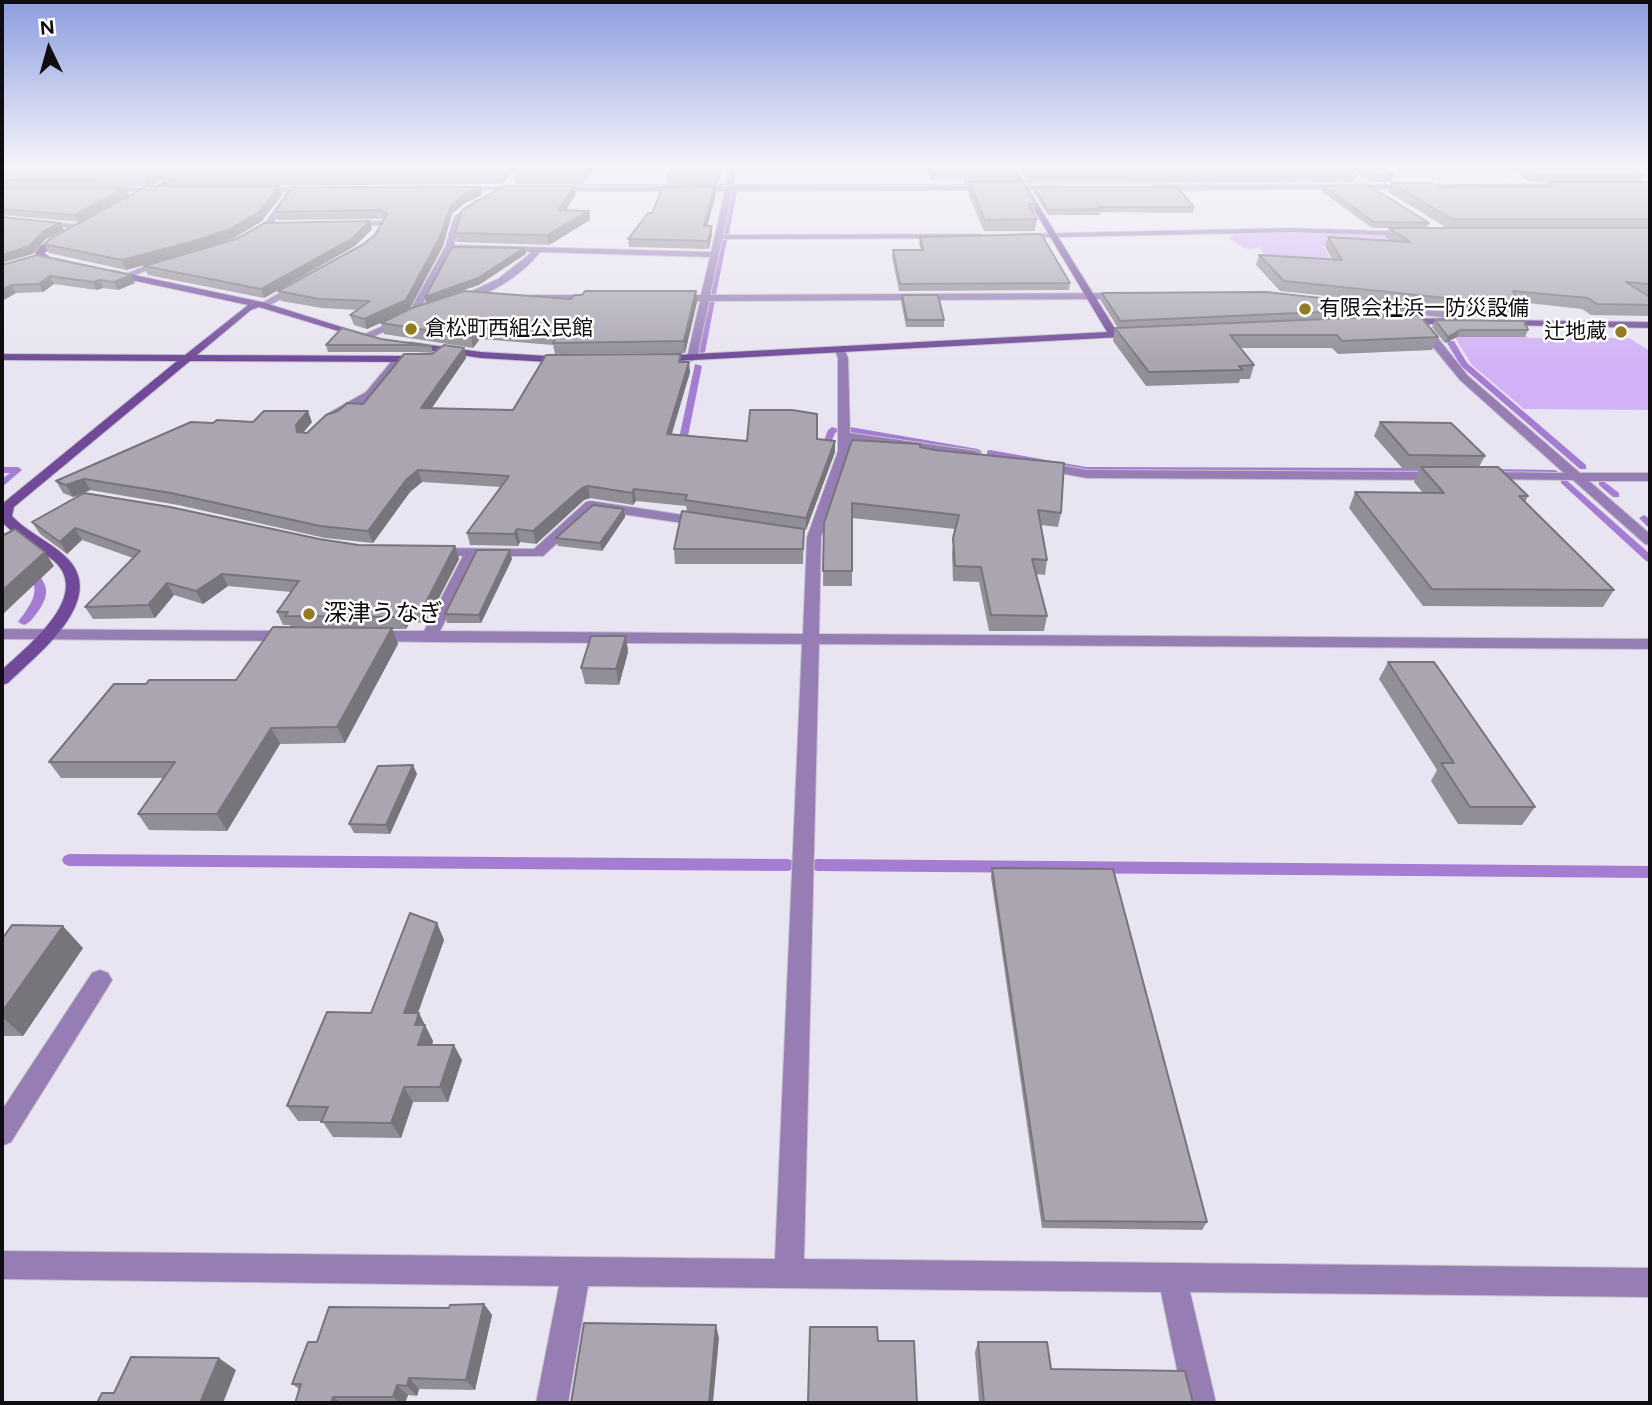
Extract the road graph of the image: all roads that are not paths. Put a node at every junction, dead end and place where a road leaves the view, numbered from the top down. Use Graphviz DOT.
graph roads {
  1 [pos="75,232"];
  2 [pos="256,232"];
  3 [pos="454,232"];
  4 [pos="719,232"];
  5 [pos="1050,232"];
  6 [pos="1230,232"];
  7 [pos="1345,232"];
  8 [pos="1427,234"];
  9 [pos="997,236"];
  10 [pos="1011,236"];
  11 [pos="1053,236"];
  12 [pos="718,237"];
  13 [pos="240,241"];
  14 [pos="449,247"];
  15 [pos="537,251"];
  16 [pos="714,254"];
  17 [pos="176,258"];
  18 [pos="75,266"];
  19 [pos="102,271"];
  20 [pos="124,276"];
  21 [pos="309,279"];
  22 [pos="1144,295"];
  23 [pos="1088,296"];
  24 [pos="468,297"];
  25 [pos="487,298"];
  26 [pos="514,298"];
  27 [pos="609,298"];
  28 [pos="663,298"];
  29 [pos="704,298"];
  30 [pos="261,304"];
  31 [pos="444,305"];
  32 [pos="1376,306"];
  33 [pos="432,309"];
  34 [pos="420,313"];
  35 [pos="1390,322"];
  36 [pos="1417,322"];
  37 [pos="1488,322"];
  38 [pos="1650,325"];
  39 [pos="1154,333"];
  40 [pos="1114,335"];
  41 [pos="366,336"];
  42 [pos="840,350"];
  43 [pos="446,351"];
  44 [pos="2,357"];
  45 [pos="187,358"];
  46 [pos="400,358"];
  47 [pos="692,358"];
  48 [pos="580,360"];
  49 [pos="646,360"];
  50 [pos="324,421"];
  51 [pos="844,436"];
  52 [pos="993,458"];
  53 [pos="1033,465"];
  54 [pos="1451,476"];
  55 [pos="1479,476"];
  56 [pos="1577,476"];
  57 [pos="1650,477"];
  58 [pos="715,524"];
  59 [pos="798,537"];
  60 [pos="814,537"];
  61 [pos="1650,541"];
  62 [pos="422,550"];
  63 [pos="473,551"];
  64 [pos="2,634"];
  65 [pos="46,634"];
  66 [pos="306,636"];
  67 [pos="361,636"];
  68 [pos="429,637"];
  69 [pos="811,639"];
  70 [pos="1650,644"];
  71 [pos="2,679"];
  72 [pos="100,980"];
  73 [pos="2,1133"];
  74 [pos="2,1265"];
  75 [pos="576,1271"];
  76 [pos="789,1274"];
  77 [pos="1171,1278"];
  78 [pos="1650,1283"];
  79 [pos="552,1403"];
  80 [pos="1200,1403"];
  1 -- 18 [label="street"];
  2 -- 13 [label="street"];
  3 -- 14 [label="street"];
  4 -- 12 [label="street"];
  5 -- 11 [label="street"];
  6 -- 11 [label="street"];
  7 -- 8 [label="street"];
  9 -- 12 [label="street"];
  10 -- 11 [label="street"];
  11 -- 23 [label="street"];
  12 -- 16 [label="street"];
  14 -- 15 [label="street"];
  14 -- 34 [label="street"];
  15 -- 16 [label="street"];
  15 -- 24 [label="street"];
  16 -- 29 [label="street"];
  17 -- 20 [label="street"];
  19 -- 20 [label="street"];
  20 -- 30 [label="street"];
  21 -- 30 [label="street"];
  22 -- 23 [label="street"];
  23 -- 29 [label="street"];
  23 -- 40 [label="street"];
  24 -- 25 [label="street"];
  24 -- 31 [label="street"];
  26 -- 27 [label="street"];
  28 -- 29 [label="street"];
  29 -- 47 [label="street"];
  30 -- 41 [label="street"];
  30 -- 45 [label="street"];
  32 -- 36 [label="street"];
  33 -- 34 [label="street"];
  34 -- 41 [label="street"];
  35 -- 36 [label="street"];
  36 -- 56 [label="street"];
  37 -- 38 [label="street"];
  39 -- 40 [label="street"];
  40 -- 42 [label="street"];
  41 -- 43 [label="street"];
  42 -- 47 [label="street"];
  42 -- 51 [label="street"];
  43 -- 46 [label="street"];
  43 -- 48 [label="street"];
  44 -- 45 [label="street"];
  45 -- 46 [label="street"];
  45 -- 65 [label="street"];
  46 -- 50 [label="street"];
  47 -- 49 [label="street"];
  51 -- 52 [label="street"];
  51 -- 60 [label="street"];
  53 -- 54 [label="street"];
  55 -- 56 [label="street"];
  56 -- 57 [label="street"];
  56 -- 61 [label="street"];
  58 -- 63 [label="street"];
  59 -- 60 [label="street"];
  60 -- 69 [label="street"];
  62 -- 63 [label="street"];
  63 -- 68 [label="street"];
  64 -- 65 [label="street"];
  65 -- 66 [label="street"];
  65 -- 71 [label="street"];
  67 -- 68 [label="street"];
  68 -- 69 [label="street"];
  69 -- 70 [label="street"];
  69 -- 76 [label="street"];
  72 -- 73 [label="street"];
  74 -- 75 [label="street"];
  75 -- 76 [label="street"];
  75 -- 79 [label="street"];
  76 -- 77 [label="street"];
  77 -- 78 [label="street"];
  77 -- 80 [label="street"];
}
